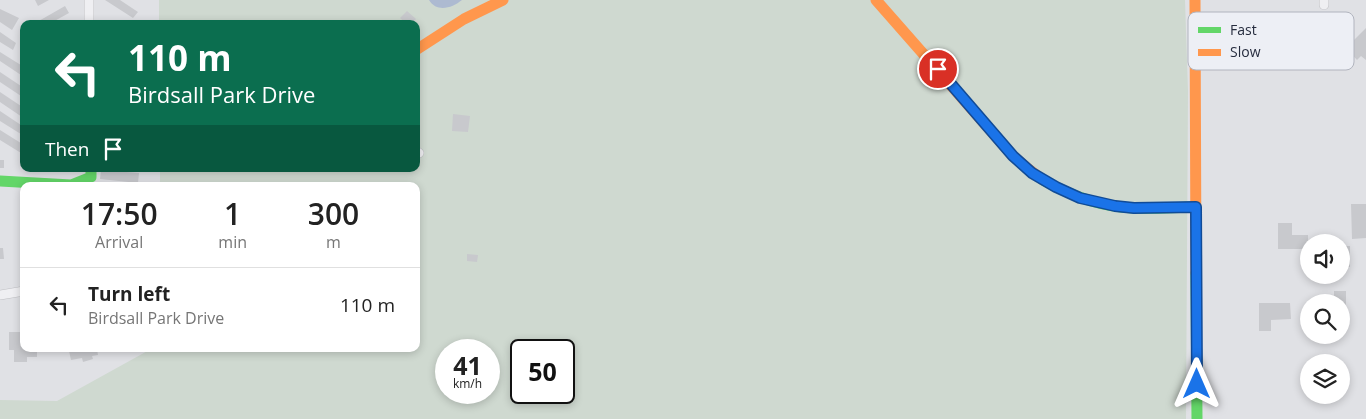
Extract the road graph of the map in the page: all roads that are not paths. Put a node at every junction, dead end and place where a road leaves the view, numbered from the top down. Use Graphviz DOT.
graph roads {
  1 [pos="89,0"];
  2 [pos="503,0"];
  3 [pos="876,0"];
  4 [pos="89,20"];
  5 [pos="420,47"];
  6 [pos="1195,70"];
  7 [pos="91,172"];
  8 [pos="0,181"];
  9 [pos="77,182"];
  10 [pos="20,183"];
  11 [pos="1196,207"];
  12 [pos="20,292"];
  13 [pos="0,295"];
  14 [pos="1197,419"];
  1 -- 4 [label="street"];
  2 -- 5 [label="street"];
  3 -- 11 [label="street"];
  6 -- 11 [label="street"];
  7 -- 9 [label="street"];
  8 -- 10 [label="street"];
  11 -- 14 [label="street"];
  12 -- 13 [label="street"];
}
